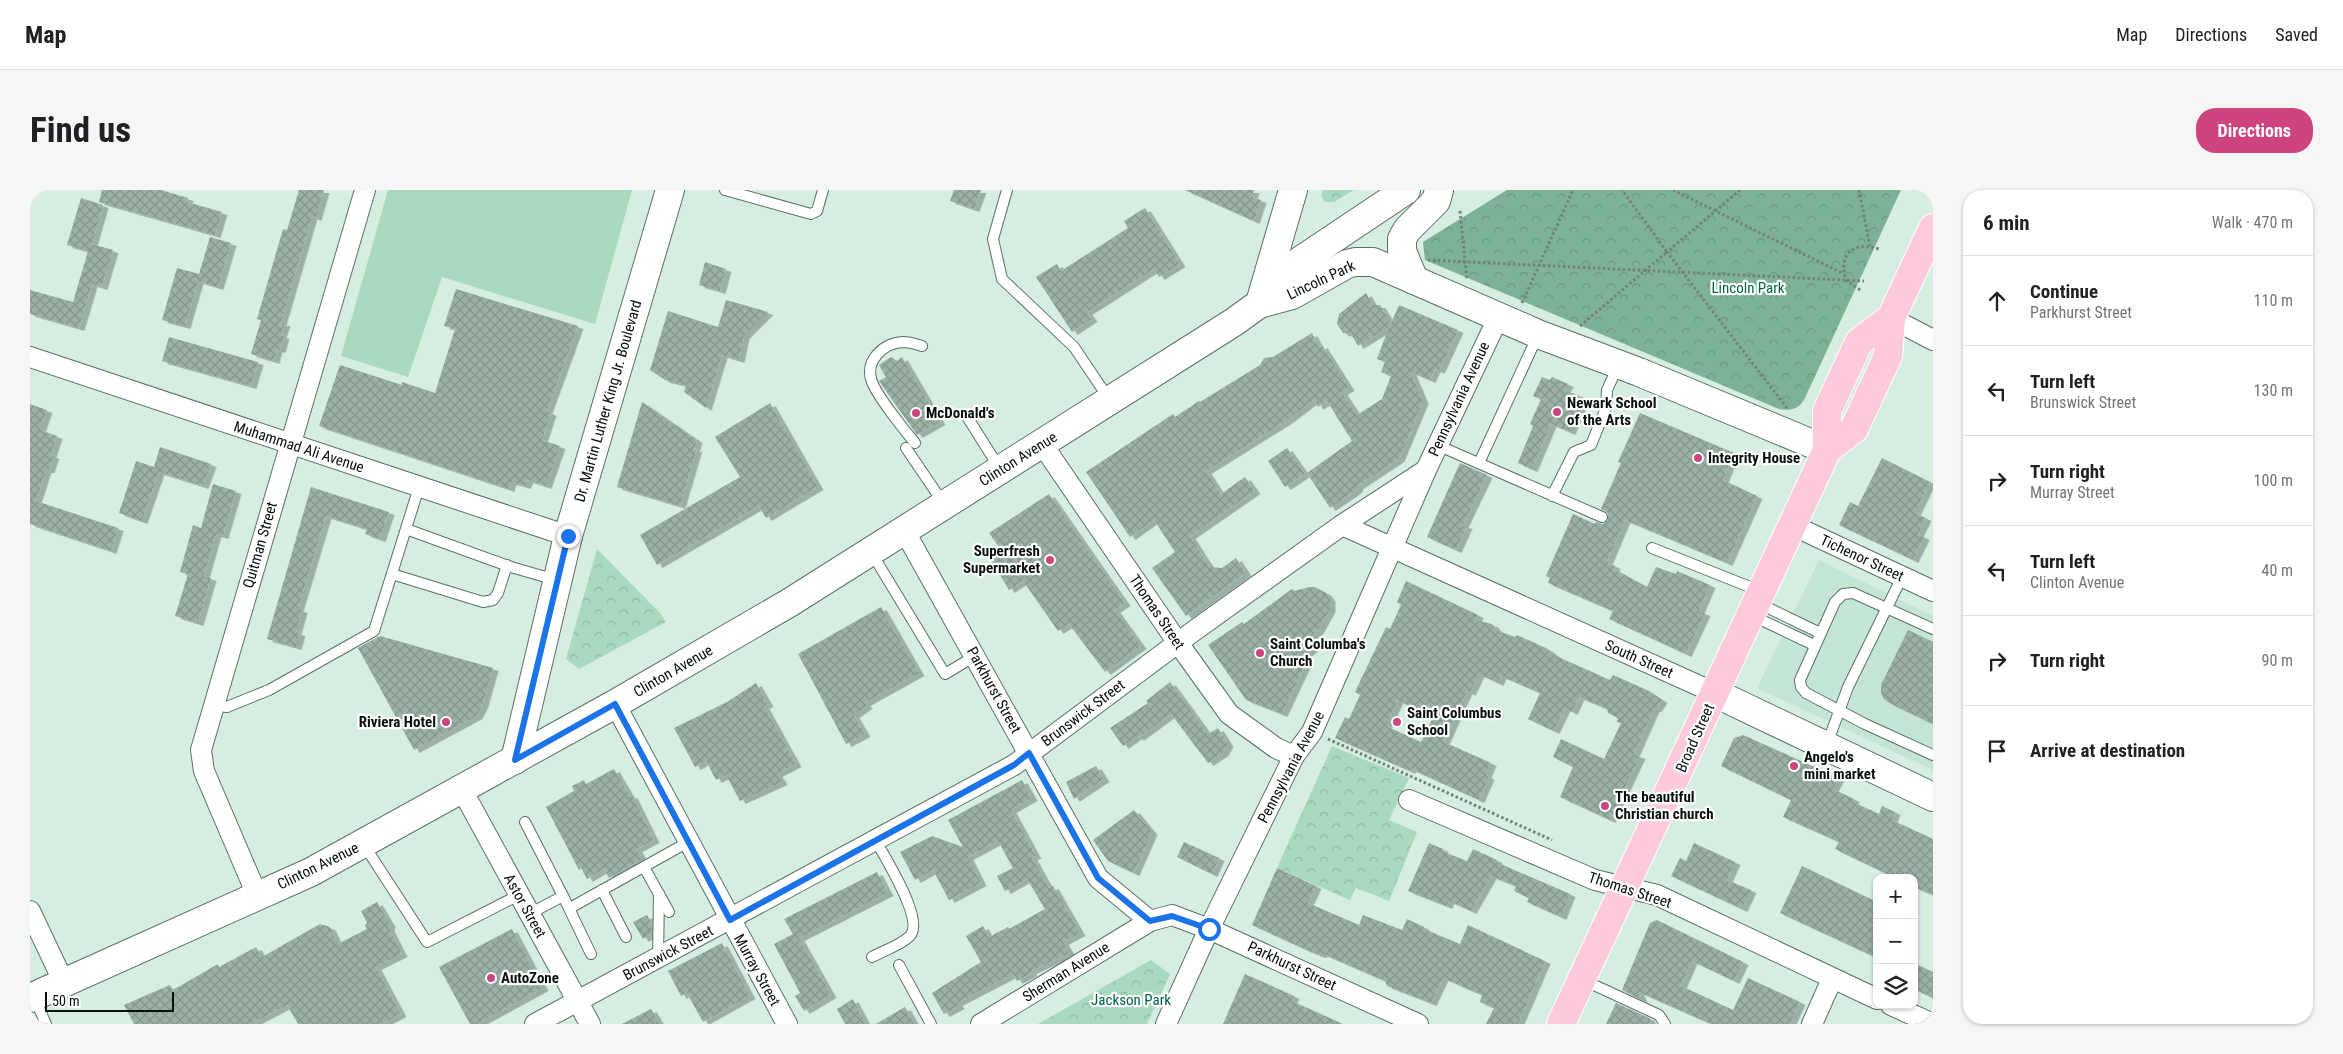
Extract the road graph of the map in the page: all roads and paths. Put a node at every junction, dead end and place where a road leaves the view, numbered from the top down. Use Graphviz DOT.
graph roads {
  1 [pos="365,190"];
  2 [pos="670,190"];
  3 [pos="725,190"];
  4 [pos="823,190"];
  5 [pos="1007,190"];
  6 [pos="1293,190"];
  7 [pos="1406,190"];
  8 [pos="1439,190"];
  9 [pos="1573,190"];
  10 [pos="1622,190"];
  11 [pos="1673,190"];
  12 [pos="1740,190"];
  13 [pos="1859,190"];
  14 [pos="1460,211"];
  15 [pos="1714,212"];
  16 [pos="1933,228"];
  17 [pos="1870,246"];
  18 [pos="1879,249"];
  19 [pos="1668,252"];
  20 [pos="1467,261"];
  21 [pos="1539,265"];
  22 [pos="1416,270"];
  23 [pos="1643,271"];
  24 [pos="1684,273"];
  25 [pos="1844,274"];
  26 [pos="1467,280"];
  27 [pos="1846,280"];
  28 [pos="1864,281"];
  29 [pos="1860,290"];
  30 [pos="1522,303"];
  31 [pos="1259,304"];
  32 [pos="1498,316"];
  33 [pos="1890,318"];
  34 [pos="1580,326"];
  35 [pos="1538,334"];
  36 [pos="1933,340"];
  37 [pos="922,346"];
  38 [pos="30,357"];
  39 [pos="1618,366"];
  40 [pos="1110,400"];
  41 [pos="1790,412"];
  42 [pos="966,415"];
  43 [pos="290,444"];
  44 [pos="1042,444"];
  45 [pos="1437,445"];
  46 [pos="1827,450"];
  47 [pos="1479,463"];
  48 [pos="1001,470"];
  49 [pos="1426,470"];
  50 [pos="419,487"];
  51 [pos="1552,496"];
  52 [pos="944,505"];
  53 [pos="1602,517"];
  54 [pos="1342,525"];
  55 [pos="1792,525"];
  56 [pos="406,529"];
  57 [pos="904,530"];
  58 [pos="568,536"];
  59 [pos="1392,547"];
  60 [pos="1652,548"];
  61 [pos="871,552"];
  62 [pos="507,565"];
  63 [pos="392,574"];
  64 [pos="1902,577"];
  65 [pos="558,580"];
  66 [pos="1933,592"];
  67 [pos="1756,603"];
  68 [pos="1887,608"];
  69 [pos="1933,629"];
  70 [pos="1820,633"];
  71 [pos="1178,643"];
  72 [pos="1814,645"];
  73 [pos="974,656"];
  74 [pos="1715,693"];
  75 [pos="615,704"];
  76 [pos="213,705"];
  77 [pos="1840,711"];
  78 [pos="1330,740"];
  79 [pos="1826,747"];
  80 [pos="1029,753"];
  81 [pos="1933,755"];
  82 [pos="1294,756"];
  83 [pos="515,760"];
  84 [pos="461,788"];
  85 [pos="1933,797"];
  86 [pos="1409,800"];
  87 [pos="525,822"];
  88 [pos="690,841"];
  89 [pos="876,841"];
  90 [pos="1558,842"];
  91 [pos="363,844"];
  92 [pos="644,867"];
  93 [pos="1624,888"];
  94 [pos="602,890"];
  95 [pos="659,894"];
  96 [pos="257,895"];
  97 [pos="519,895"];
  98 [pos="563,896"];
  99 [pos="570,908"];
  100 [pos="30,911"];
  101 [pos="669,912"];
  102 [pos="529,914"];
  103 [pos="730,920"];
  104 [pos="1150,921"];
  105 [pos="1209,929"];
  106 [pos="626,938"];
  107 [pos="591,954"];
  108 [pos="872,957"];
  109 [pos="658,959"];
  110 [pos="899,965"];
  111 [pos="1581,979"];
  112 [pos="1832,979"];
  113 [pos="64,983"];
  114 [pos="32,997"];
  115 [pos="1873,997"];
  116 [pos="577,1001"];
  117 [pos="1900,1009"];
  118 [pos="46,1024"];
  119 [pos="535,1024"];
  120 [pos="590,1024"];
  121 [pos="787,1024"];
  122 [pos="930,1024"];
  123 [pos="982,1024"];
  124 [pos="1166,1024"];
  125 [pos="1418,1024"];
  126 [pos="1561,1024"];
  127 [pos="1665,1024"];
  128 [pos="1812,1024"];
  129 [pos="1933,1024"];
  1 -- 43 [label="street, Quitman Street"];
  2 -- 58 [label="main road, Dr. Martin Luther King Jr. Boulevard"];
  3 -- 4 [label="lane"];
  5 -- 40 [label="lane"];
  6 -- 31 [label="main road, Lincoln Park"];
  7 -- 31 [label="main road, Lincoln Park"];
  8 -- 22 [label="main road"];
  9 -- 21 [label="path"];
  10 -- 19 [label="path"];
  11 -- 15 [label="path"];
  12 -- 15 [label="path"];
  13 -- 17 [label="path"];
  14 -- 20 [label="path"];
  15 -- 19 [label="path"];
  15 -- 25 [label="path"];
  16 -- 33 [label="main road, Broad Street"];
  17 -- 18 [label="path"];
  17 -- 25 [label="path"];
  19 -- 23 [label="path"];
  19 -- 24 [label="path"];
  20 -- 21 [label="path"];
  20 -- 22 [label="path"];
  20 -- 26 [label="path"];
  21 -- 23 [label="path"];
  21 -- 30 [label="path"];
  22 -- 31 [label="main road, Lincoln Park"];
  22 -- 32 [label="main road, Lincoln Park"];
  23 -- 24 [label="path"];
  23 -- 34 [label="path"];
  24 -- 27 [label="path"];
  24 -- 41 [label="path"];
  25 -- 27 [label="path"];
  27 -- 28 [label="path"];
  27 -- 29 [label="path"];
  31 -- 40 [label="main road, Clinton Avenue"];
  32 -- 35 [label="main road, Lincoln Park"];
  32 -- 45 [label="street, Pennsylvania Avenue"];
  33 -- 36 [label="street"];
  33 -- 46 [label="main road, Broad Street"];
  35 -- 39 [label="main road, Lincoln Park"];
  35 -- 47 [label="lane"];
  37 -- 52 [label="lane"];
  38 -- 43 [label="street, Muhammad Ali Avenue"];
  39 -- 46 [label="main road, Lincoln Park"];
  39 -- 51 [label="lane"];
  40 -- 44 [label="main road, Clinton Avenue"];
  42 -- 48 [label="lane"];
  43 -- 50 [label="street, Muhammad Ali Avenue"];
  43 -- 76 [label="street, Quitman Street"];
  44 -- 48 [label="main road, Clinton Avenue"];
  44 -- 71 [label="street, Thomas Street"];
  45 -- 47 [label="lane"];
  45 -- 49 [label="street, Pennsylvania Avenue"];
  46 -- 55 [label="main road, Broad Street"];
  47 -- 51 [label="lane"];
  48 -- 52 [label="main road, Clinton Avenue"];
  49 -- 54 [label="street, Brunswick Street"];
  49 -- 59 [label="street, Pennsylvania Avenue"];
  50 -- 56 [label="lane"];
  50 -- 58 [label="street, Muhammad Ali Avenue"];
  51 -- 53 [label="lane"];
  52 -- 57 [label="main road, Clinton Avenue"];
  54 -- 59 [label="street, South Street"];
  54 -- 71 [label="street, Brunswick Street"];
  55 -- 64 [label="street, Tichenor Street"];
  55 -- 67 [label="main road, Broad Street"];
  56 -- 62 [label="lane"];
  56 -- 63 [label="lane"];
  57 -- 61 [label="main road, Clinton Avenue"];
  57 -- 73 [label="street, Parkhurst Street"];
  58 -- 65 [label="main road, Dr. Martin Luther King Jr. Boulevard"];
  59 -- 74 [label="street, South Street"];
  59 -- 82 [label="street, Pennsylvania Avenue"];
  60 -- 67 [label="lane"];
  61 -- 73 [label="lane"];
  61 -- 75 [label="main road, Clinton Avenue"];
  62 -- 63 [label="lane"];
  62 -- 65 [label="lane"];
  63 -- 76 [label="lane"];
  64 -- 66 [label="street, Tichenor Street"];
  64 -- 68 [label="lane"];
  65 -- 83 [label="main road, Dr. Martin Luther King Jr. Boulevard"];
  67 -- 70 [label="lane"];
  67 -- 72 [label="lane"];
  67 -- 74 [label="main road, Broad Street"];
  68 -- 69 [label="lane"];
  68 -- 70 [label="lane"];
  68 -- 77 [label="lane"];
  70 -- 72 [label="lane"];
  71 -- 80 [label="street, Brunswick Street"];
  71 -- 82 [label="street, Thomas Street"];
  72 -- 77 [label="lane"];
  73 -- 80 [label="street, Parkhurst Street"];
  74 -- 79 [label="main road, South Street"];
  74 -- 93 [label="main road, Broad Street"];
  75 -- 83 [label="main road, Clinton Avenue"];
  75 -- 88 [label="street, Murray Street"];
  76 -- 96 [label="street, Quitman Street"];
  77 -- 79 [label="lane"];
  77 -- 81 [label="lane"];
  78 -- 90 [label="path"];
  79 -- 85 [label="main road, South Street"];
  80 -- 89 [label="street, Brunswick Street"];
  80 -- 104 [label="street, Parkhurst Street"];
  82 -- 105 [label="street, Pennsylvania Avenue"];
  83 -- 84 [label="main road, Clinton Avenue"];
  84 -- 91 [label="main road, Clinton Avenue"];
  84 -- 97 [label="street, Astor Street"];
  86 -- 93 [label="street, Thomas Street"];
  87 -- 98 [label="lane"];
  88 -- 92 [label="lane"];
  88 -- 103 [label="street, Murray Street"];
  89 -- 103 [label="street, Brunswick Street"];
  89 -- 108 [label="lane"];
  91 -- 96 [label="main road, Clinton Avenue"];
  91 -- 97 [label="lane"];
  92 -- 94 [label="lane"];
  92 -- 95 [label="lane"];
  93 -- 111 [label="main road, Broad Street"];
  93 -- 112 [label="street, Thomas Street"];
  94 -- 99 [label="lane"];
  94 -- 106 [label="lane"];
  95 -- 101 [label="lane"];
  95 -- 109 [label="lane"];
  96 -- 113 [label="main road, Clinton Avenue"];
  97 -- 102 [label="street, Astor Street"];
  98 -- 99 [label="lane"];
  98 -- 102 [label="lane"];
  99 -- 107 [label="lane"];
  100 -- 113 [label="street"];
  102 -- 116 [label="street, Astor Street"];
  103 -- 109 [label="street, Brunswick Street"];
  103 -- 121 [label="street, Murray Street"];
  104 -- 105 [label="street, Parkhurst Street"];
  104 -- 123 [label="street, Sherman Avenue"];
  105 -- 124 [label="street, Pennsylvania Avenue"];
  105 -- 125 [label="street, Parkhurst Street"];
  109 -- 116 [label="street, Brunswick Street"];
  110 -- 122 [label="lane"];
  111 -- 126 [label="main road, Broad Street"];
  111 -- 127 [label="lane"];
  112 -- 115 [label="street, Thomas Street"];
  112 -- 128 [label="street"];
  113 -- 114 [label="main road, Clinton Avenue"];
  114 -- 118 [label="lane"];
  116 -- 119 [label="street, Brunswick Street"];
  116 -- 120 [label="street, Astor Street"];
  117 -- 129 [label="street"];
}
